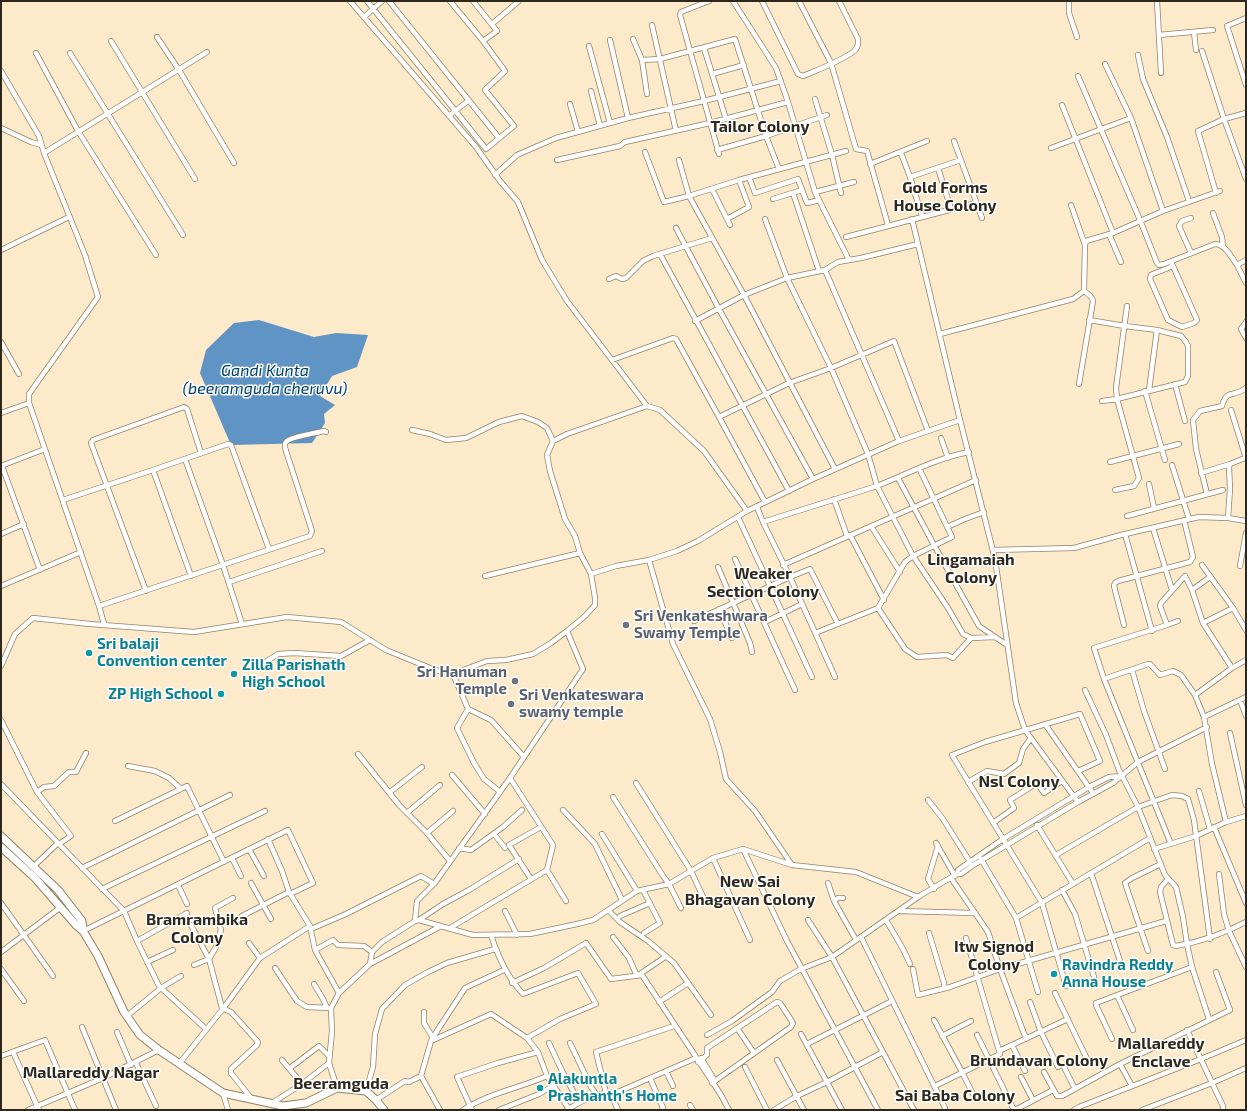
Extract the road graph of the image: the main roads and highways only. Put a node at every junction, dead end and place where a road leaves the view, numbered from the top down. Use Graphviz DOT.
graph roads {
  1 [pos="1,836"];
  2 [pos="2,851"];
  3 [pos="84,931"];
  4 [pos="284,1108"];
  5 [pos="384,1110"];
  1 -- 3 [label="main road"];
  2 -- 3 [label="main road"];
  3 -- 4 [label="main road"];
  4 -- 5 [label="main road"];
}
